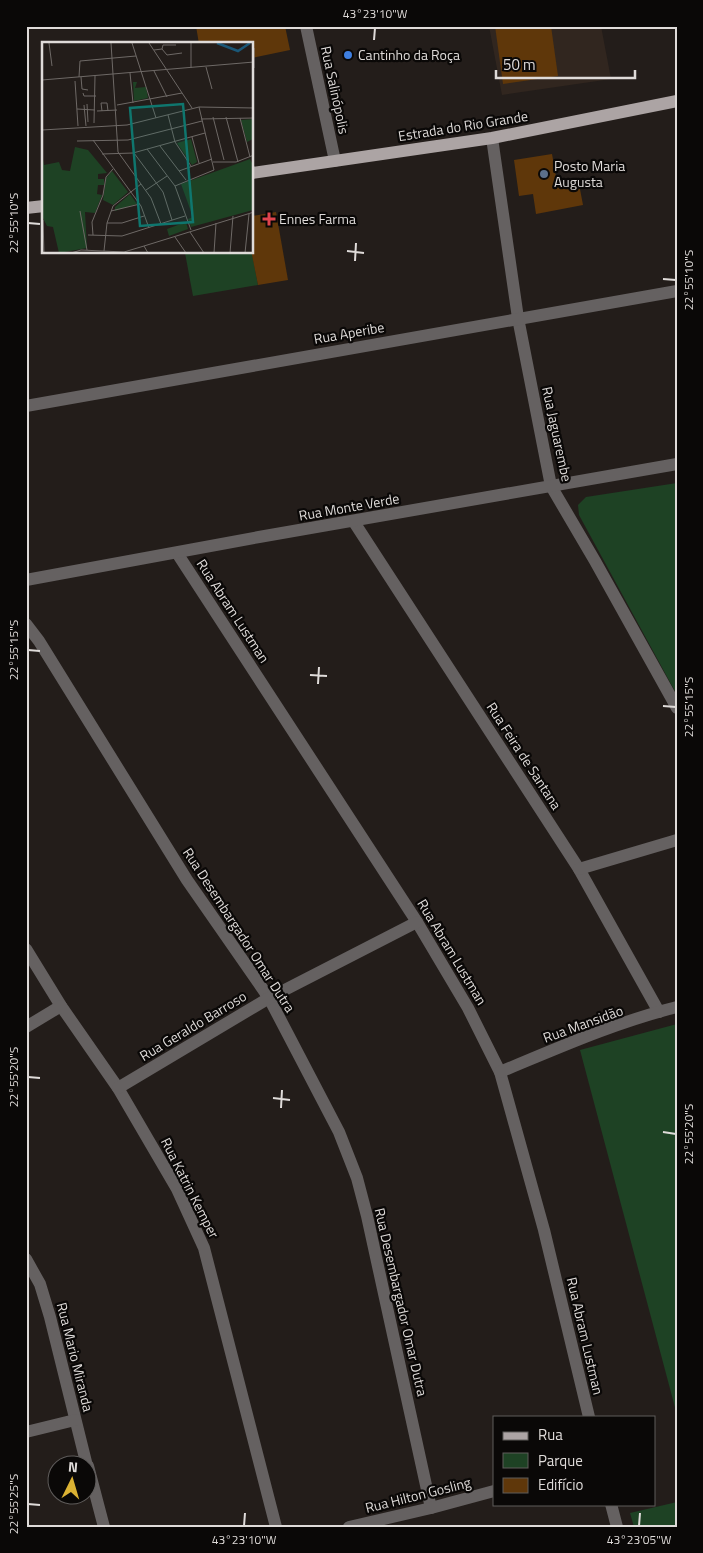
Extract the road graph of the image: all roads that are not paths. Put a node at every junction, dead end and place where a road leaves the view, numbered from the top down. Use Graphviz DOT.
graph roads {
  1 [pos="306,26"];
  2 [pos="677,101"];
  3 [pos="492,138"];
  4 [pos="335,161"];
  5 [pos="254,174"];
  6 [pos="42,206"];
  7 [pos="26,208"];
  8 [pos="677,291"];
  9 [pos="518,318"];
  10 [pos="26,406"];
  11 [pos="677,464"];
  12 [pos="551,486"];
  13 [pos="354,522"];
  14 [pos="177,553"];
  15 [pos="26,580"];
  16 [pos="26,624"];
  17 [pos="677,708"];
  18 [pos="677,840"];
  19 [pos="579,869"];
  20 [pos="417,922"];
  21 [pos="26,949"];
  22 [pos="269,998"];
  23 [pos="61,1006"];
  24 [pos="677,1007"];
  25 [pos="659,1012"];
  26 [pos="26,1027"];
  27 [pos="500,1072"];
  28 [pos="118,1088"];
  29 [pos="28,1265"];
  30 [pos="589,1416"];
  31 [pos="75,1420"];
  32 [pos="26,1432"];
  33 [pos="84,1456"];
  34 [pos="493,1491"];
  35 [pos="98,1505"];
  36 [pos="612,1506"];
  37 [pos="432,1508"];
  38 [pos="104,1527"];
  39 [pos="276,1527"];
  40 [pos="349,1527"];
  41 [pos="617,1527"];
  1 -- 4 [label="street, Rua Salinópolis"];
  2 -- 3 [label="main road, Estrada do Rio Grande"];
  3 -- 4 [label="main road, Estrada do Rio Grande"];
  3 -- 9 [label="street, Rua Jaguarembe"];
  4 -- 5 [label="main road, Estrada do Rio Grande"];
  6 -- 7 [label="main road"];
  8 -- 9 [label="street, Rua Aperibe"];
  9 -- 10 [label="street, Rua Aperibe"];
  9 -- 12 [label="street, Rua Jaguarembe"];
  11 -- 12 [label="street, Rua Monte Verde"];
  12 -- 13 [label="street, Rua Monte Verde"];
  12 -- 17 [label="street, Rua Jaguarembe"];
  13 -- 14 [label="street, Rua Monte Verde"];
  13 -- 19 [label="street, Rua Feira de Santana"];
  14 -- 15 [label="street, Rua Monte Verde"];
  14 -- 20 [label="street, Rua Abram Lustman"];
  16 -- 22 [label="street, Rua Desembargador Omar Dutra"];
  18 -- 19 [label="street"];
  19 -- 25 [label="street, Rua Feira de Santana"];
  20 -- 22 [label="street, Rua Geraldo Barroso"];
  20 -- 27 [label="street, Rua Abram Lustman"];
  21 -- 23 [label="street, Rua Katrin Kemper"];
  22 -- 28 [label="street, Rua Geraldo Barroso"];
  22 -- 37 [label="street, Rua Desembargador Omar Dutra"];
  23 -- 26 [label="street"];
  23 -- 28 [label="street, Rua Katrin Kemper"];
  24 -- 25 [label="street, Rua Mansidão"];
  25 -- 27 [label="street, Rua Mansidão"];
  27 -- 30 [label="street, Rua Abram Lustman"];
  28 -- 39 [label="street, Rua Katrin Kemper"];
  29 -- 31 [label="street, Rua Mario Miranda"];
  31 -- 32 [label="street"];
  31 -- 33 [label="street, Rua Mario Miranda"];
  34 -- 37 [label="street, Rua Hilton Gosling"];
  35 -- 38 [label="street, Rua Mario Miranda"];
  36 -- 41 [label="street"];
  37 -- 40 [label="street, Rua Hilton Gosling"];
}
